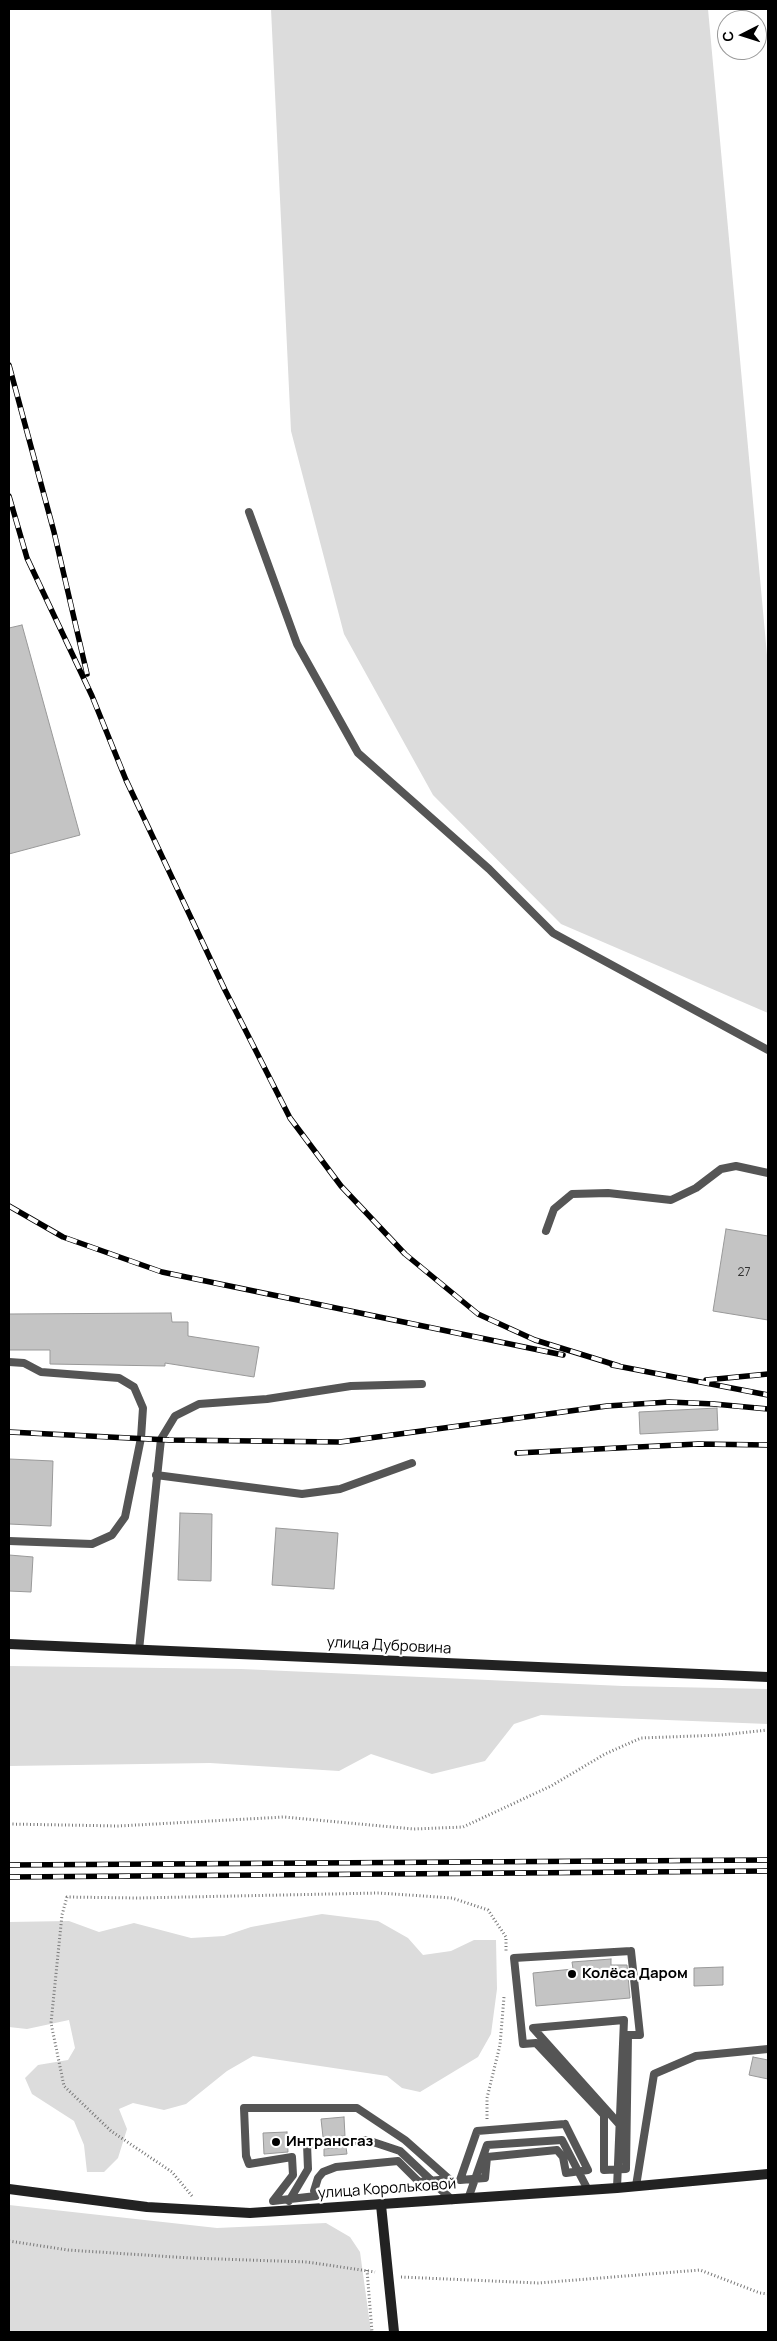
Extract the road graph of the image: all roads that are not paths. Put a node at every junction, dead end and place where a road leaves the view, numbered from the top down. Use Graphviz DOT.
graph roads {
  1 [pos="249,512"];
  2 [pos="768,1050"];
  3 [pos="768,1172"];
  4 [pos="546,1231"];
  5 [pos="9,1362"];
  6 [pos="422,1384"];
  7 [pos="412,1463"];
  8 [pos="156,1475"];
  9 [pos="9,1541"];
  10 [pos="9,1644"];
  11 [pos="139,1650"];
  12 [pos="768,1677"];
  13 [pos="768,2049"];
  14 [pos="619,2124"];
  15 [pos="617,2169"];
  16 [pos="579,2171"];
  17 [pos="768,2174"];
  18 [pos="474,2179"];
  19 [pos="431,2181"];
  20 [pos="636,2186"];
  21 [pos="617,2188"];
  22 [pos="9,2189"];
  23 [pos="588,2190"];
  24 [pos="468,2198"];
  25 [pos="290,2199"];
  26 [pos="452,2200"];
  27 [pos="381,2205"];
  28 [pos="282,2212"];
  29 [pos="394,2332"];
  1 -- 2 [label="lane"];
  3 -- 4 [label="lane"];
  5 -- 9 [label="lane"];
  6 -- 8 [label="lane"];
  7 -- 8 [label="lane"];
  8 -- 11 [label="lane"];
  10 -- 11 [label="main road, улица Дубровина"];
  11 -- 12 [label="main road, улица Дубровина"];
  13 -- 20 [label="lane"];
  14 -- 14 [label="lane"];
  14 -- 15 [label="lane"];
  15 -- 15 [label="lane"];
  15 -- 21 [label="lane"];
  16 -- 18 [label="lane"];
  16 -- 18 [label="lane"];
  16 -- 18 [label="lane"];
  16 -- 23 [label="lane"];
  17 -- 20 [label="main road, улица Корольковой"];
  18 -- 24 [label="lane"];
  19 -- 25 [label="lane"];
  19 -- 25 [label="lane"];
  19 -- 25 [label="lane"];
  19 -- 26 [label="lane"];
  20 -- 21 [label="main road, улица Корольковой"];
  21 -- 23 [label="main road, улица Корольковой"];
  22 -- 28 [label="main road, улица Корольковой"];
  23 -- 24 [label="main road, улица Корольковой"];
  24 -- 26 [label="main road, улица Корольковой"];
  25 -- 28 [label="lane"];
  26 -- 27 [label="main road, улица Корольковой"];
  27 -- 28 [label="main road, улица Корольковой"];
  27 -- 29 [label="main road"];
}
